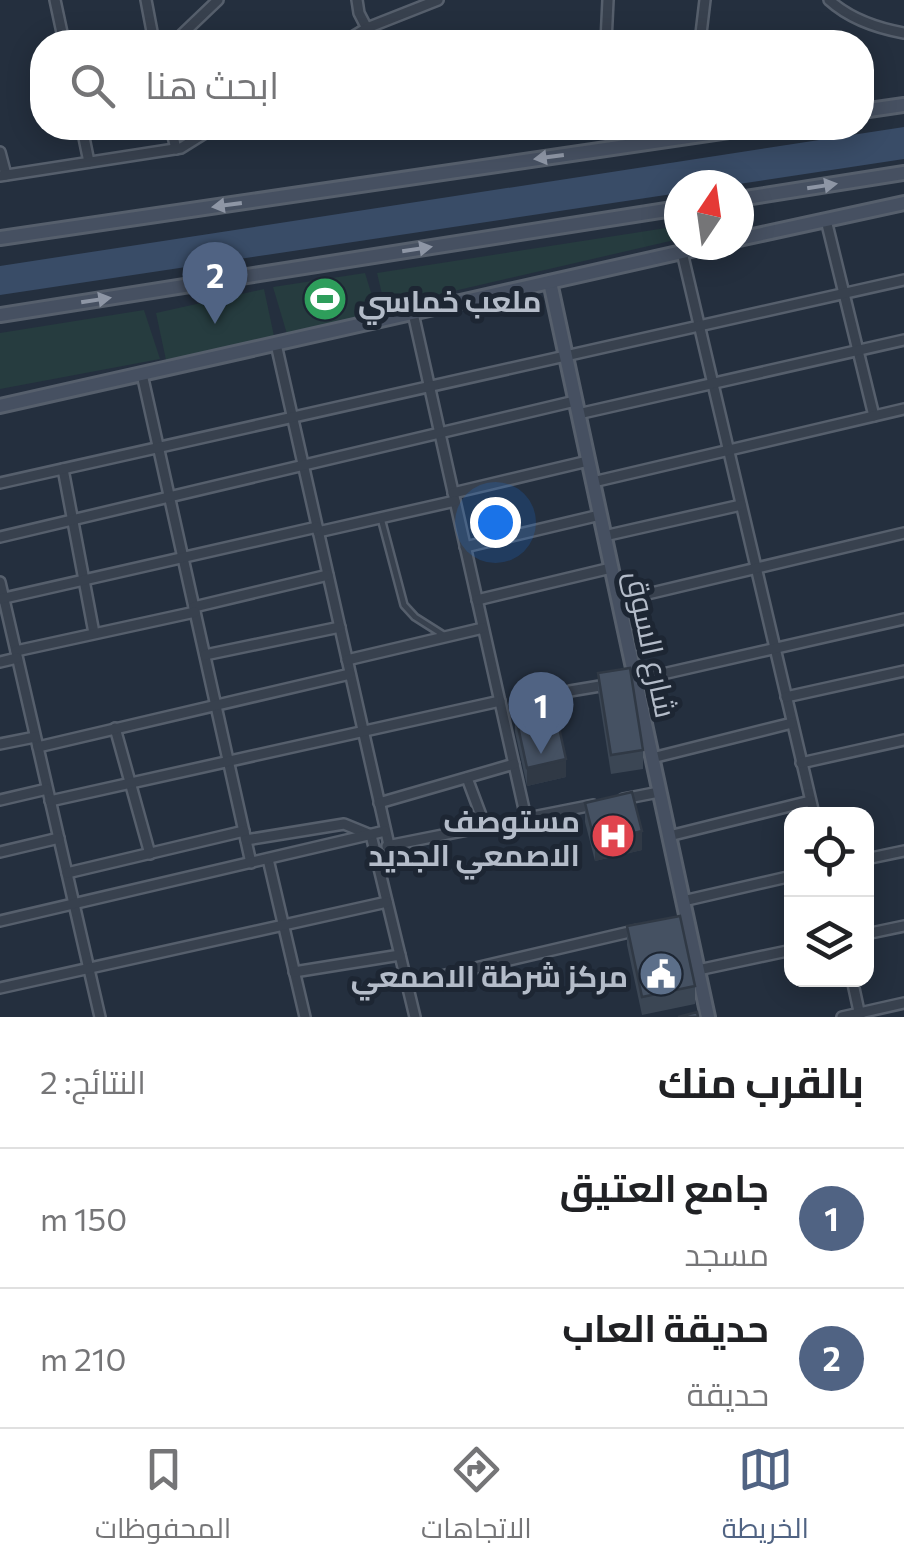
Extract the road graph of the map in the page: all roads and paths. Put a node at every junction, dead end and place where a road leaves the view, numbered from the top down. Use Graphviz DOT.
graph roads {
  1 [pos="55,0"];
  2 [pos="146,0"];
  3 [pos="218,0"];
  4 [pos="357,0"];
  5 [pos="438,0"];
  6 [pos="608,0"];
  7 [pos="705,0"];
  8 [pos="828,0"];
  9 [pos="367,28"];
  10 [pos="61,30"];
  11 [pos="152,30"];
  12 [pos="187,30"];
  13 [pos="364,30"];
  14 [pos="607,30"];
  15 [pos="701,30"];
  16 [pos="904,32"];
  17 [pos="904,104"];
  18 [pos="874,109"];
  19 [pos="84,140"];
  20 [pos="174,140"];
  21 [pos="192,140"];
  22 [pos="667,140"];
  23 [pos="176,149"];
  24 [pos="0,152"];
  25 [pos="89,162"];
  26 [pos="904,172"];
  27 [pos="3,176"];
  28 [pos="754,197"];
  29 [pos="904,202"];
  30 [pos="664,210"];
  31 [pos="826,220"];
  32 [pos="754,236"];
  33 [pos="0,238"];
  34 [pos="664,256"];
  35 [pos="684,260"];
  36 [pos="904,280"];
  37 [pos="550,282"];
  38 [pos="844,294"];
  39 [pos="413,313"];
  40 [pos="0,316"];
  41 [pos="700,326"];
  42 [pos="904,340"];
  43 [pos="276,344"];
  44 [pos="858,350"];
  45 [pos="566,356"];
  46 [pos="142,374"];
  47 [pos="713,383"];
  48 [pos="429,387"];
  49 [pos="0,406"];
  50 [pos="576,407"];
  51 [pos="904,409"];
  52 [pos="874,416"];
  53 [pos="292,417"];
  54 [pos="440,433"];
  55 [pos="158,448"];
  56 [pos="728,450"];
  57 [pos="588,462"];
  58 [pos="303,465"];
  59 [pos="63,469"];
  60 [pos="592,482"];
  61 [pos="0,483"];
  62 [pos="169,497"];
  63 [pos="454,497"];
  64 [pos="741,504"];
  65 [pos="600,515"];
  66 [pos="380,518"];
  67 [pos="73,520"];
  68 [pos="318,530"];
  69 [pos="902,533"];
  70 [pos="604,536"];
  71 [pos="0,537"];
  72 [pos="465,548"];
  73 [pos="904,548"];
  74 [pos="183,557"];
  75 [pos="756,567"];
  76 [pos="611,568"];
  77 [pos="328,574"];
  78 [pos="84,581"];
  79 [pos="0,582"];
  80 [pos="2,598"];
  81 [pos="477,600"];
  82 [pos="618,601"];
  83 [pos="194,609"];
  84 [pos="904,619"];
  85 [pos="340,626"];
  86 [pos="483,628"];
  87 [pos="94,633"];
  88 [pos="446,636"];
  89 [pos="775,648"];
  90 [pos="17,654"];
  91 [pos="205,655"];
  92 [pos="347,660"];
  93 [pos="0,662"];
  94 [pos="904,672"];
  95 [pos="350,674"];
  96 [pos="636,680"];
  97 [pos="570,691"];
  98 [pos="786,698"];
  99 [pos="500,701"];
  100 [pos="216,704"];
  101 [pos="792,723"];
  102 [pos="115,728"];
  103 [pos="363,732"];
  104 [pos="904,740"];
  105 [pos="36,742"];
  106 [pos="0,744"];
  107 [pos="652,758"];
  108 [pos="228,761"];
  109 [pos="802,763"];
  110 [pos="514,764"];
  111 [pos="467,778"];
  112 [pos="130,783"];
  113 [pos="48,789"];
  114 [pos="660,792"];
  115 [pos="0,800"];
  116 [pos="50,800"];
  117 [pos="810,801"];
  118 [pos="379,803"];
  119 [pos="812,807"];
  120 [pos="526,818"];
  121 [pos="485,826"];
  122 [pos="385,831"];
  123 [pos="371,834"];
  124 [pos="245,836"];
  125 [pos="669,836"];
  126 [pos="59,838"];
  127 [pos="389,845"];
  128 [pos="374,848"];
  129 [pos="904,851"];
  130 [pos="0,852"];
  131 [pos="150,854"];
  132 [pos="874,858"];
  133 [pos="268,859"];
  134 [pos="251,862"];
  135 [pos="67,874"];
  136 [pos="784,878"];
  137 [pos="683,901"];
  138 [pos="387,902"];
  139 [pos="74,904"];
  140 [pos="687,918"];
  141 [pos="0,921"];
  142 [pos="668,923"];
  143 [pos="283,925"];
  144 [pos="904,926"];
  145 [pos="649,927"];
  146 [pos="874,932"];
  147 [pos="784,952"];
  148 [pos="400,955"];
  149 [pos="89,968"];
  150 [pos="698,970"];
  151 [pos="294,972"];
  152 [pos="407,984"];
  153 [pos="854,987"];
  154 [pos="0,988"];
  155 [pos="904,1003"];
  156 [pos="860,1015"];
  157 [pos="414,1016"];
  158 [pos="100,1017"];
  159 [pos="305,1017"];
  160 [pos="403,1017"];
  161 [pos="708,1017"];
  162 [pos="842,1017"];
  1 -- 10 [label="street"];
  2 -- 11 [label="street"];
  3 -- 12 [label="street"];
  4 -- 9 [label="street"];
  5 -- 9 [label="street"];
  6 -- 14 [label="street"];
  7 -- 15 [label="street"];
  8 -- 16 [label="street"];
  9 -- 13 [label="street"];
  17 -- 18 [label="street"];
  19 -- 25 [label="street"];
  20 -- 23 [label="street"];
  21 -- 23 [label="street"];
  22 -- 33 [label="street, one-way"];
  23 -- 25 [label="street"];
  24 -- 27 [label="street"];
  25 -- 27 [label="street"];
  28 -- 26 [label="street, one-way"];
  29 -- 31 [label="street"];
  40 -- 30 [label="street, one-way"];
  31 -- 32 [label="street"];
  31 -- 38 [label="street"];
  34 -- 37 [label="street"];
  35 -- 41 [label="street"];
  36 -- 38 [label="street"];
  37 -- 39 [label="street"];
  37 -- 45 [label="street, شارع السوق"];
  38 -- 41 [label="street"];
  38 -- 44 [label="street"];
  39 -- 43 [label="street"];
  39 -- 48 [label="street"];
  41 -- 45 [label="street"];
  41 -- 47 [label="street"];
  42 -- 44 [label="street"];
  43 -- 46 [label="street"];
  43 -- 53 [label="street"];
  44 -- 47 [label="street"];
  44 -- 52 [label="street"];
  45 -- 48 [label="street"];
  45 -- 50 [label="street, شارع السوق"];
  46 -- 49 [label="street"];
  46 -- 55 [label="street"];
  47 -- 50 [label="street"];
  47 -- 56 [label="street"];
  48 -- 53 [label="street"];
  48 -- 54 [label="street"];
  50 -- 54 [label="street"];
  50 -- 57 [label="street, شارع السوق"];
  51 -- 52 [label="street"];
  52 -- 56 [label="street"];
  53 -- 55 [label="street"];
  53 -- 58 [label="street"];
  54 -- 58 [label="street"];
  54 -- 63 [label="street"];
  55 -- 59 [label="street"];
  55 -- 62 [label="street"];
  56 -- 60 [label="street"];
  56 -- 64 [label="street"];
  57 -- 60 [label="street, شارع السوق"];
  57 -- 63 [label="street"];
  58 -- 62 [label="street"];
  58 -- 68 [label="street"];
  59 -- 61 [label="street"];
  59 -- 67 [label="street"];
  60 -- 65 [label="street, شارع السوق"];
  62 -- 67 [label="street"];
  62 -- 74 [label="street"];
  63 -- 66 [label="street"];
  63 -- 72 [label="street"];
  64 -- 70 [label="street"];
  64 -- 75 [label="street"];
  65 -- 70 [label="street, شارع السوق"];
  65 -- 72 [label="street"];
  66 -- 68 [label="street"];
  66 -- 88 [label="lane"];
  67 -- 71 [label="street"];
  67 -- 78 [label="street"];
  68 -- 74 [label="street"];
  68 -- 77 [label="street"];
  69 -- 73 [label="street"];
  69 -- 75 [label="street"];
  70 -- 76 [label="street, شارع السوق"];
  72 -- 81 [label="street"];
  74 -- 78 [label="street"];
  74 -- 83 [label="street"];
  75 -- 82 [label="street"];
  75 -- 89 [label="street"];
  76 -- 81 [label="street"];
  76 -- 82 [label="street, شارع السوق"];
  77 -- 83 [label="street"];
  77 -- 85 [label="street"];
  78 -- 80 [label="street"];
  78 -- 87 [label="street"];
  79 -- 80 [label="street"];
  80 -- 90 [label="street"];
  81 -- 86 [label="street"];
  82 -- 96 [label="street, شارع السوق"];
  83 -- 87 [label="street"];
  83 -- 91 [label="street"];
  84 -- 89 [label="street"];
  85 -- 91 [label="street"];
  85 -- 92 [label="street"];
  86 -- 88 [label="street"];
  86 -- 99 [label="street"];
  87 -- 90 [label="street"];
  88 -- 92 [label="street"];
  89 -- 96 [label="street"];
  89 -- 98 [label="street"];
  90 -- 93 [label="street"];
  90 -- 105 [label="street"];
  91 -- 100 [label="street"];
  92 -- 95 [label="street"];
  94 -- 98 [label="street"];
  95 -- 100 [label="street"];
  95 -- 103 [label="street"];
  96 -- 97 [label="street"];
  96 -- 107 [label="street, شارع السوق"];
  98 -- 101 [label="street"];
  99 -- 103 [label="street"];
  99 -- 110 [label="street"];
  100 -- 102 [label="street"];
  100 -- 108 [label="street"];
  101 -- 107 [label="street"];
  101 -- 109 [label="street"];
  102 -- 105 [label="street"];
  102 -- 112 [label="street"];
  103 -- 108 [label="street"];
  103 -- 118 [label="street"];
  104 -- 109 [label="street"];
  105 -- 106 [label="street"];
  105 -- 113 [label="street"];
  107 -- 114 [label="street, شارع السوق"];
  108 -- 112 [label="street"];
  108 -- 124 [label="street"];
  109 -- 117 [label="street"];
  110 -- 111 [label="street"];
  110 -- 120 [label="street"];
  111 -- 118 [label="street"];
  111 -- 121 [label="street"];
  112 -- 116 [label="street"];
  112 -- 131 [label="street"];
  113 -- 115 [label="street"];
  113 -- 116 [label="street"];
  114 -- 120 [label="street"];
  114 -- 125 [label="street, شارع السوق"];
  116 -- 126 [label="street"];
  117 -- 119 [label="street"];
  117 -- 125 [label="street"];
  118 -- 122 [label="street"];
  120 -- 121 [label="street"];
  121 -- 127 [label="street"];
  122 -- 123 [label="street"];
  122 -- 127 [label="street"];
  123 -- 124 [label="street"];
  123 -- 128 [label="street"];
  123 -- 133 [label="street"];
  124 -- 131 [label="street"];
  124 -- 134 [label="street"];
  125 -- 137 [label="street, شارع السوق"];
  126 -- 130 [label="street"];
  126 -- 135 [label="street"];
  127 -- 128 [label="street"];
  128 -- 138 [label="street"];
  129 -- 132 [label="street"];
  131 -- 135 [label="street"];
  133 -- 134 [label="street"];
  133 -- 143 [label="street"];
  134 -- 139 [label="street"];
  135 -- 139 [label="street"];
  136 -- 137 [label="street"];
  137 -- 140 [label="street, شارع السوق"];
  138 -- 143 [label="street"];
  138 -- 148 [label="street"];
  139 -- 141 [label="street"];
  139 -- 149 [label="street"];
  140 -- 142 [label="street"];
  140 -- 150 [label="street, شارع السوق"];
  143 -- 149 [label="street"];
  143 -- 151 [label="street"];
  144 -- 146 [label="street"];
  145 -- 152 [label="street"];
  147 -- 150 [label="street"];
  148 -- 151 [label="street"];
  148 -- 152 [label="street"];
  149 -- 154 [label="street"];
  149 -- 158 [label="street"];
  150 -- 161 [label="street, شارع السوق"];
  151 -- 159 [label="street"];
  152 -- 157 [label="street"];
  153 -- 156 [label="street"];
  155 -- 156 [label="street"];
  156 -- 162 [label="street"];
  157 -- 160 [label="street"];
}
